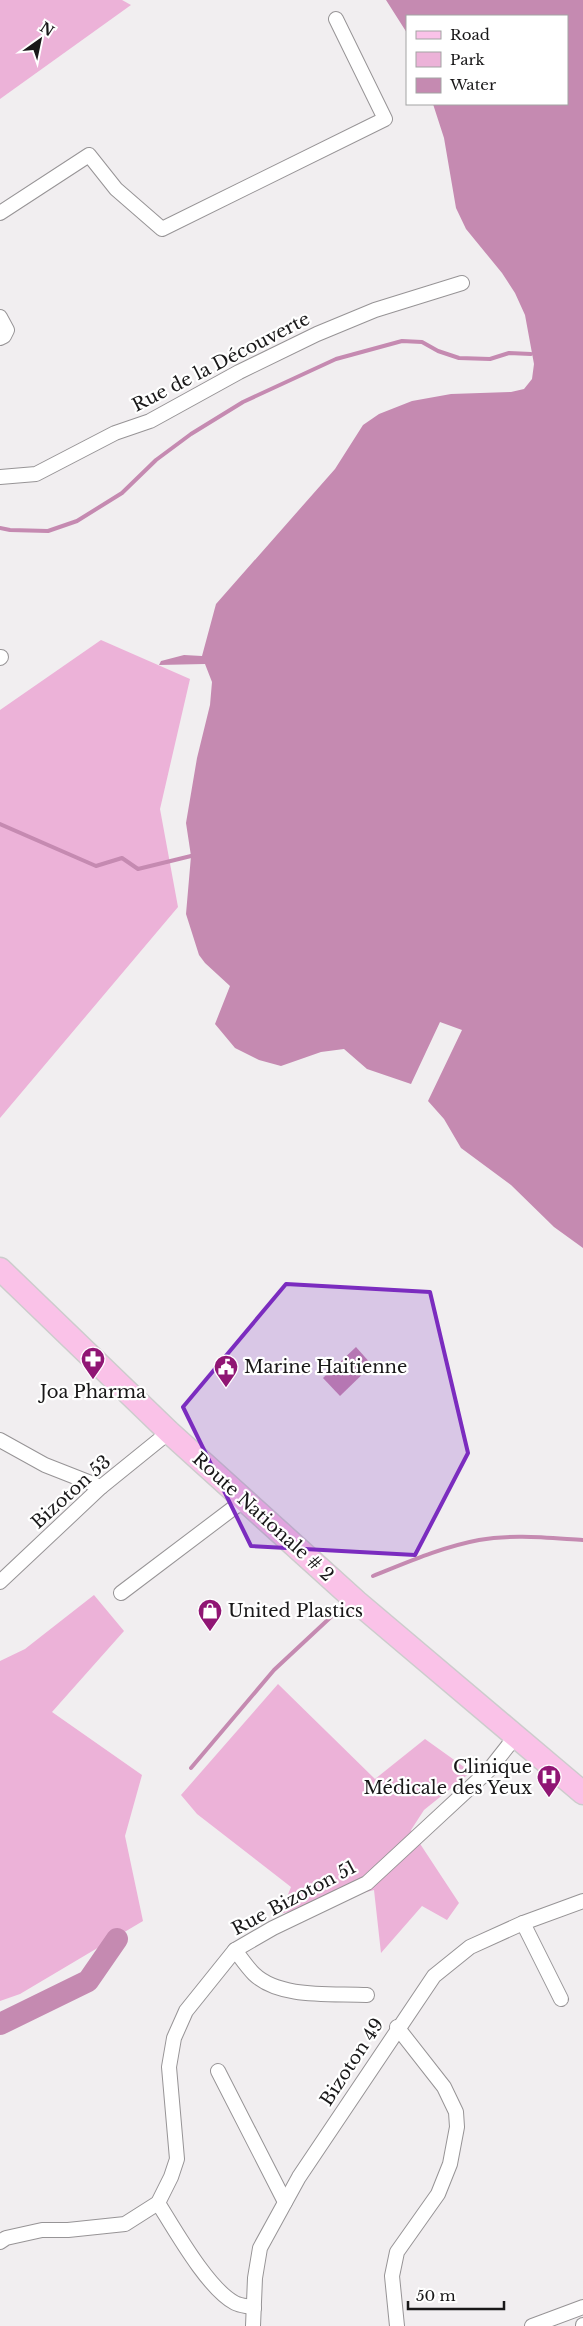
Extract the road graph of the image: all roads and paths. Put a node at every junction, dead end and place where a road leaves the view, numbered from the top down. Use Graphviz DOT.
graph roads {
  1 [pos="336,19"];
  2 [pos="0,214"];
  3 [pos="462,283"];
  4 [pos="0,317"];
  5 [pos="0,338"];
  6 [pos="0,477"];
  7 [pos="0,1251"];
  8 [pos="6,1274"];
  9 [pos="169,1432"];
  10 [pos="0,1440"];
  11 [pos="101,1487"];
  12 [pos="244,1500"];
  13 [pos="0,1582"];
  14 [pos="121,1593"];
  15 [pos="514,1737"];
  16 [pos="583,1793"];
  17 [pos="583,1901"];
  18 [pos="522,1923"];
  19 [pos="235,1950"];
  20 [pos="367,1995"];
  21 [pos="560,1999"];
  22 [pos="397,2028"];
  23 [pos="218,2071"];
  24 [pos="285,2202"];
  25 [pos="158,2203"];
  26 [pos="0,2242"];
  27 [pos="583,2307"];
  28 [pos="254,2308"];
  29 [pos="252,2326"];
  30 [pos="396,2326"];
  31 [pos="532,2326"];
  1 -- 2 [label="street"];
  3 -- 6 [label="street, Rue de la Découverte"];
  4 -- 5 [label="street"];
  7 -- 8 [label="main road"];
  8 -- 9 [label="main road, Route Nationale # 2"];
  9 -- 11 [label="street, Bizoton 53"];
  9 -- 12 [label="main road, Route Nationale # 2"];
  10 -- 11 [label="street"];
  11 -- 13 [label="street, Bizoton 53"];
  12 -- 14 [label="street"];
  12 -- 15 [label="main road, Route Nationale # 2"];
  15 -- 16 [label="main road, Route Nationale # 2"];
  15 -- 19 [label="street, Rue Bizoton 51"];
  17 -- 18 [label="street, Bizoton 49"];
  18 -- 21 [label="street"];
  18 -- 22 [label="street, Bizoton 49"];
  19 -- 20 [label="street"];
  19 -- 25 [label="street, Rue Bizoton 51"];
  22 -- 24 [label="street, Bizoton 49"];
  22 -- 30 [label="street"];
  23 -- 24 [label="street"];
  24 -- 28 [label="street, Bizoton 49"];
  25 -- 26 [label="street"];
  25 -- 28 [label="street"];
  27 -- 31 [label="street"];
  28 -- 29 [label="street, Bizoton 49"];
}
